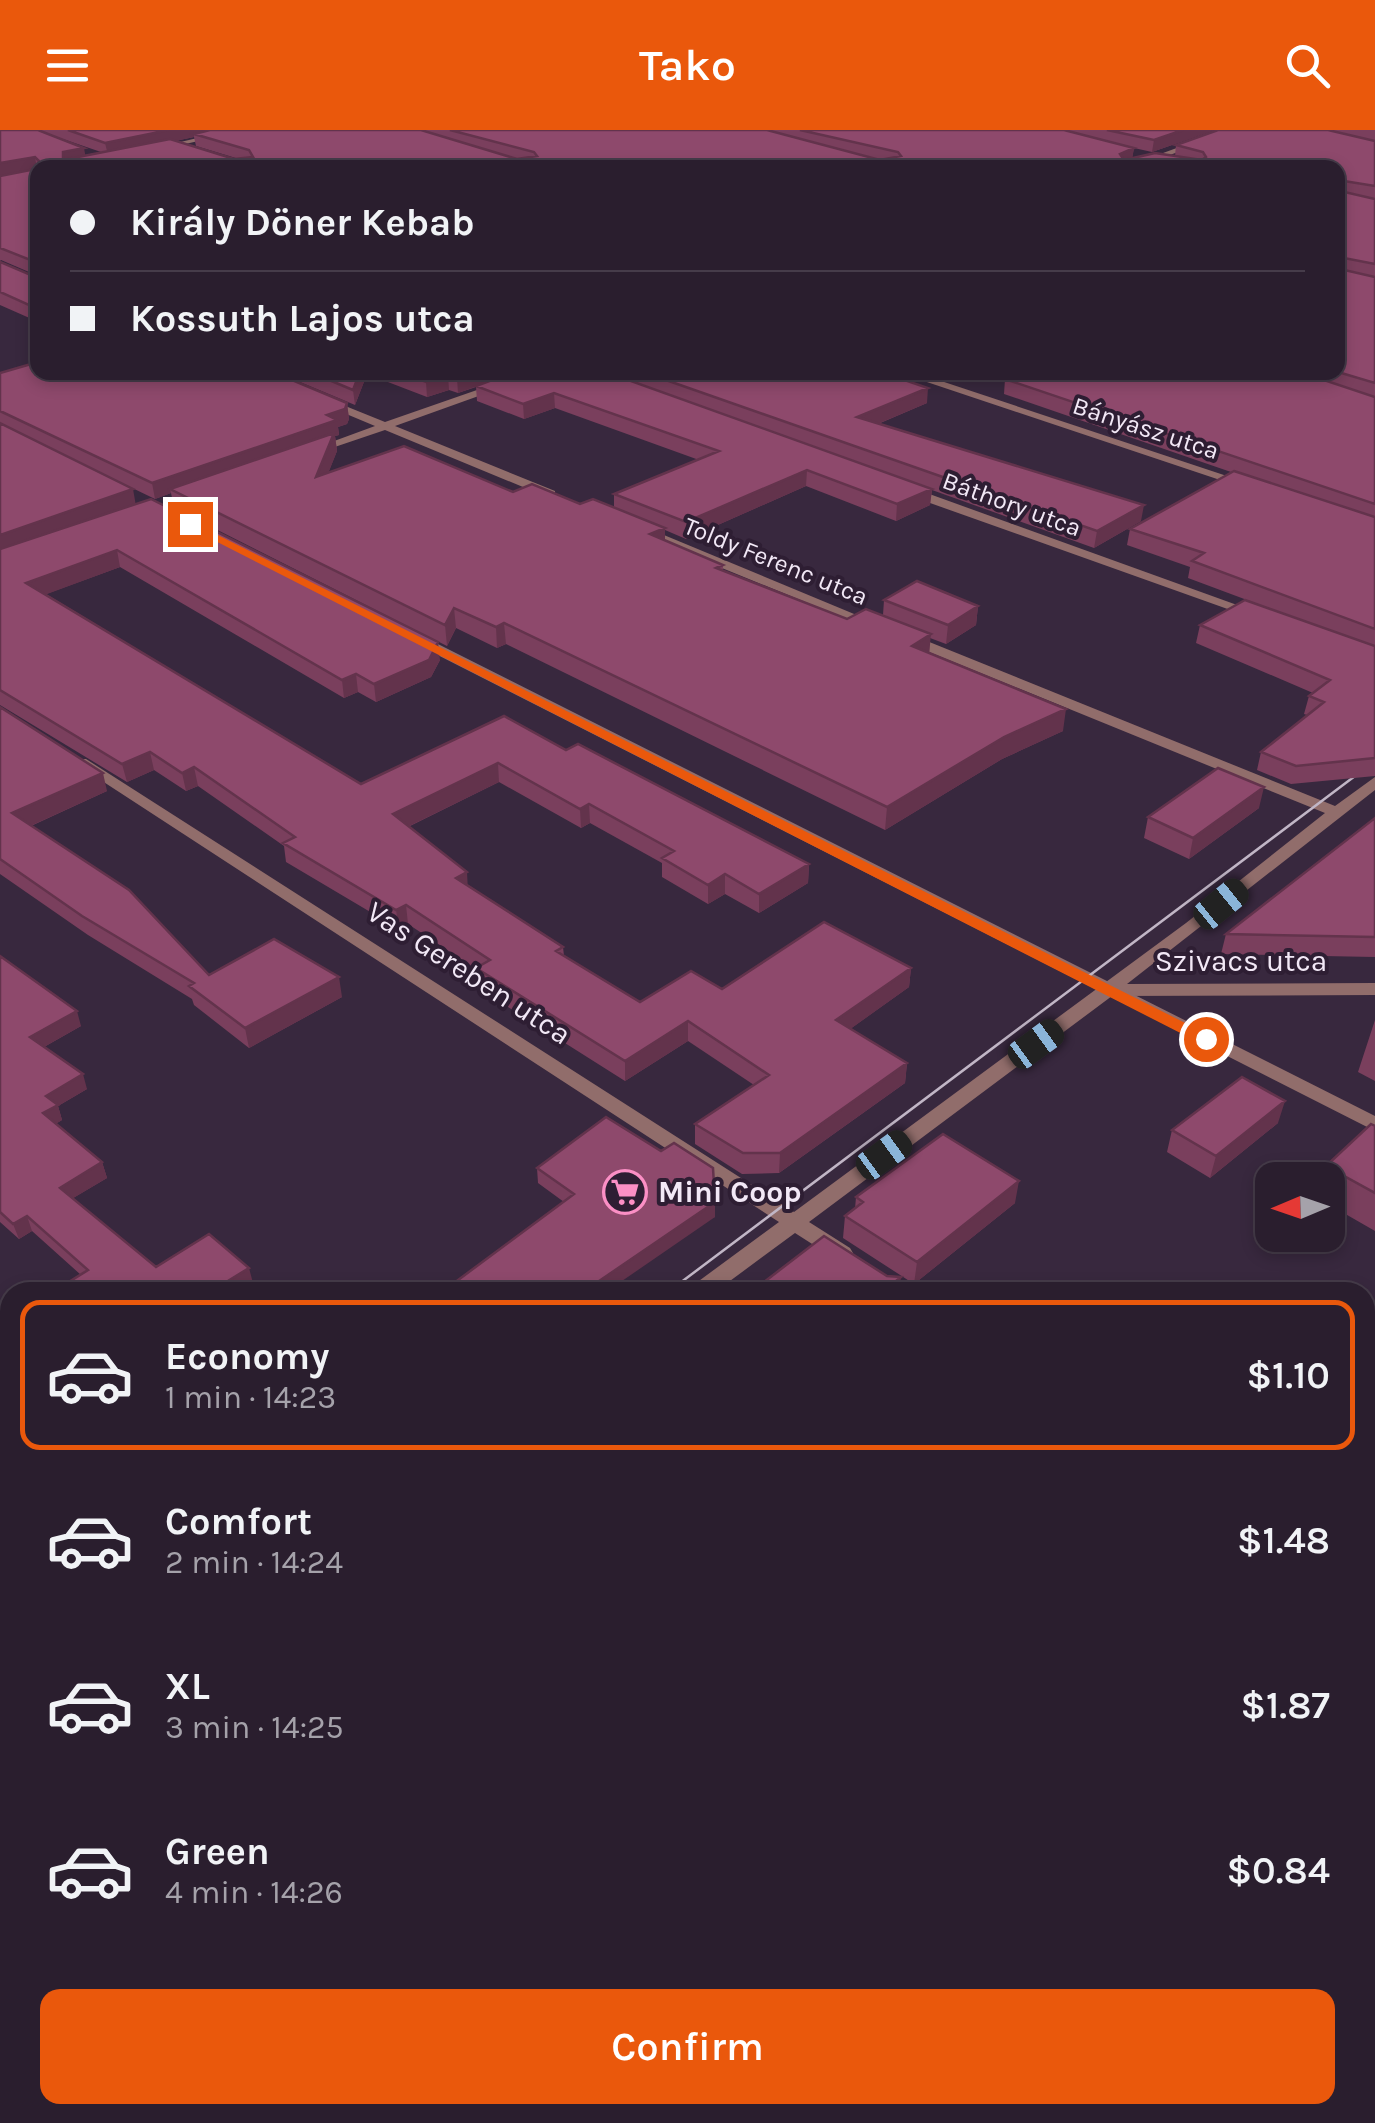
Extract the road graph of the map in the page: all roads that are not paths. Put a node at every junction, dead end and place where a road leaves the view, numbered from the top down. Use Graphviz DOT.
graph roads {
  1 [pos="242,130"];
  2 [pos="1233,130"];
  3 [pos="174,145"];
  4 [pos="1122,151"];
  5 [pos="139,152"];
  6 [pos="198,152"];
  7 [pos="1153,158"];
  8 [pos="1148,160"];
  9 [pos="1162,160"];
  10 [pos="519,380"];
  11 [pos="926,380"];
  12 [pos="303,392"];
  13 [pos="384,426"];
  14 [pos="292,458"];
  15 [pos="893,485"];
  16 [pos="1262,490"];
  17 [pos="569,501"];
  18 [pos="624,524"];
  19 [pos="1264,618"];
  20 [pos="405,633"];
  21 [pos="66,752"];
  22 [pos="1375,782"];
  23 [pos="1336,812"];
  24 [pos="1375,989"];
  25 [pos="1107,990"];
  26 [pos="1375,1124"];
  27 [pos="793,1222"];
  28 [pos="861,1265"];
  29 [pos="713,1282"];
  1 -- 3 [label="street"];
  2 -- 7 [label="street"];
  3 -- 5 [label="street"];
  3 -- 6 [label="street"];
  4 -- 7 [label="street"];
  7 -- 8 [label="street"];
  7 -- 9 [label="street"];
  10 -- 13 [label="street"];
  11 -- 16 [label="street, Bányász utca"];
  12 -- 13 [label="street"];
  13 -- 14 [label="street"];
  13 -- 17 [label="street"];
  15 -- 19 [label="street, Báthory utca"];
  18 -- 23 [label="street, Toldy Ferenc utca"];
  20 -- 25 [label="street"];
  21 -- 27 [label="street, Vas Gereben utca"];
  22 -- 23 [label="street"];
  23 -- 25 [label="street"];
  24 -- 25 [label="street, Szivacs utca"];
  25 -- 26 [label="street"];
  25 -- 27 [label="street"];
  27 -- 28 [label="street, Vas Gereben utca"];
  27 -- 29 [label="street"];
}
